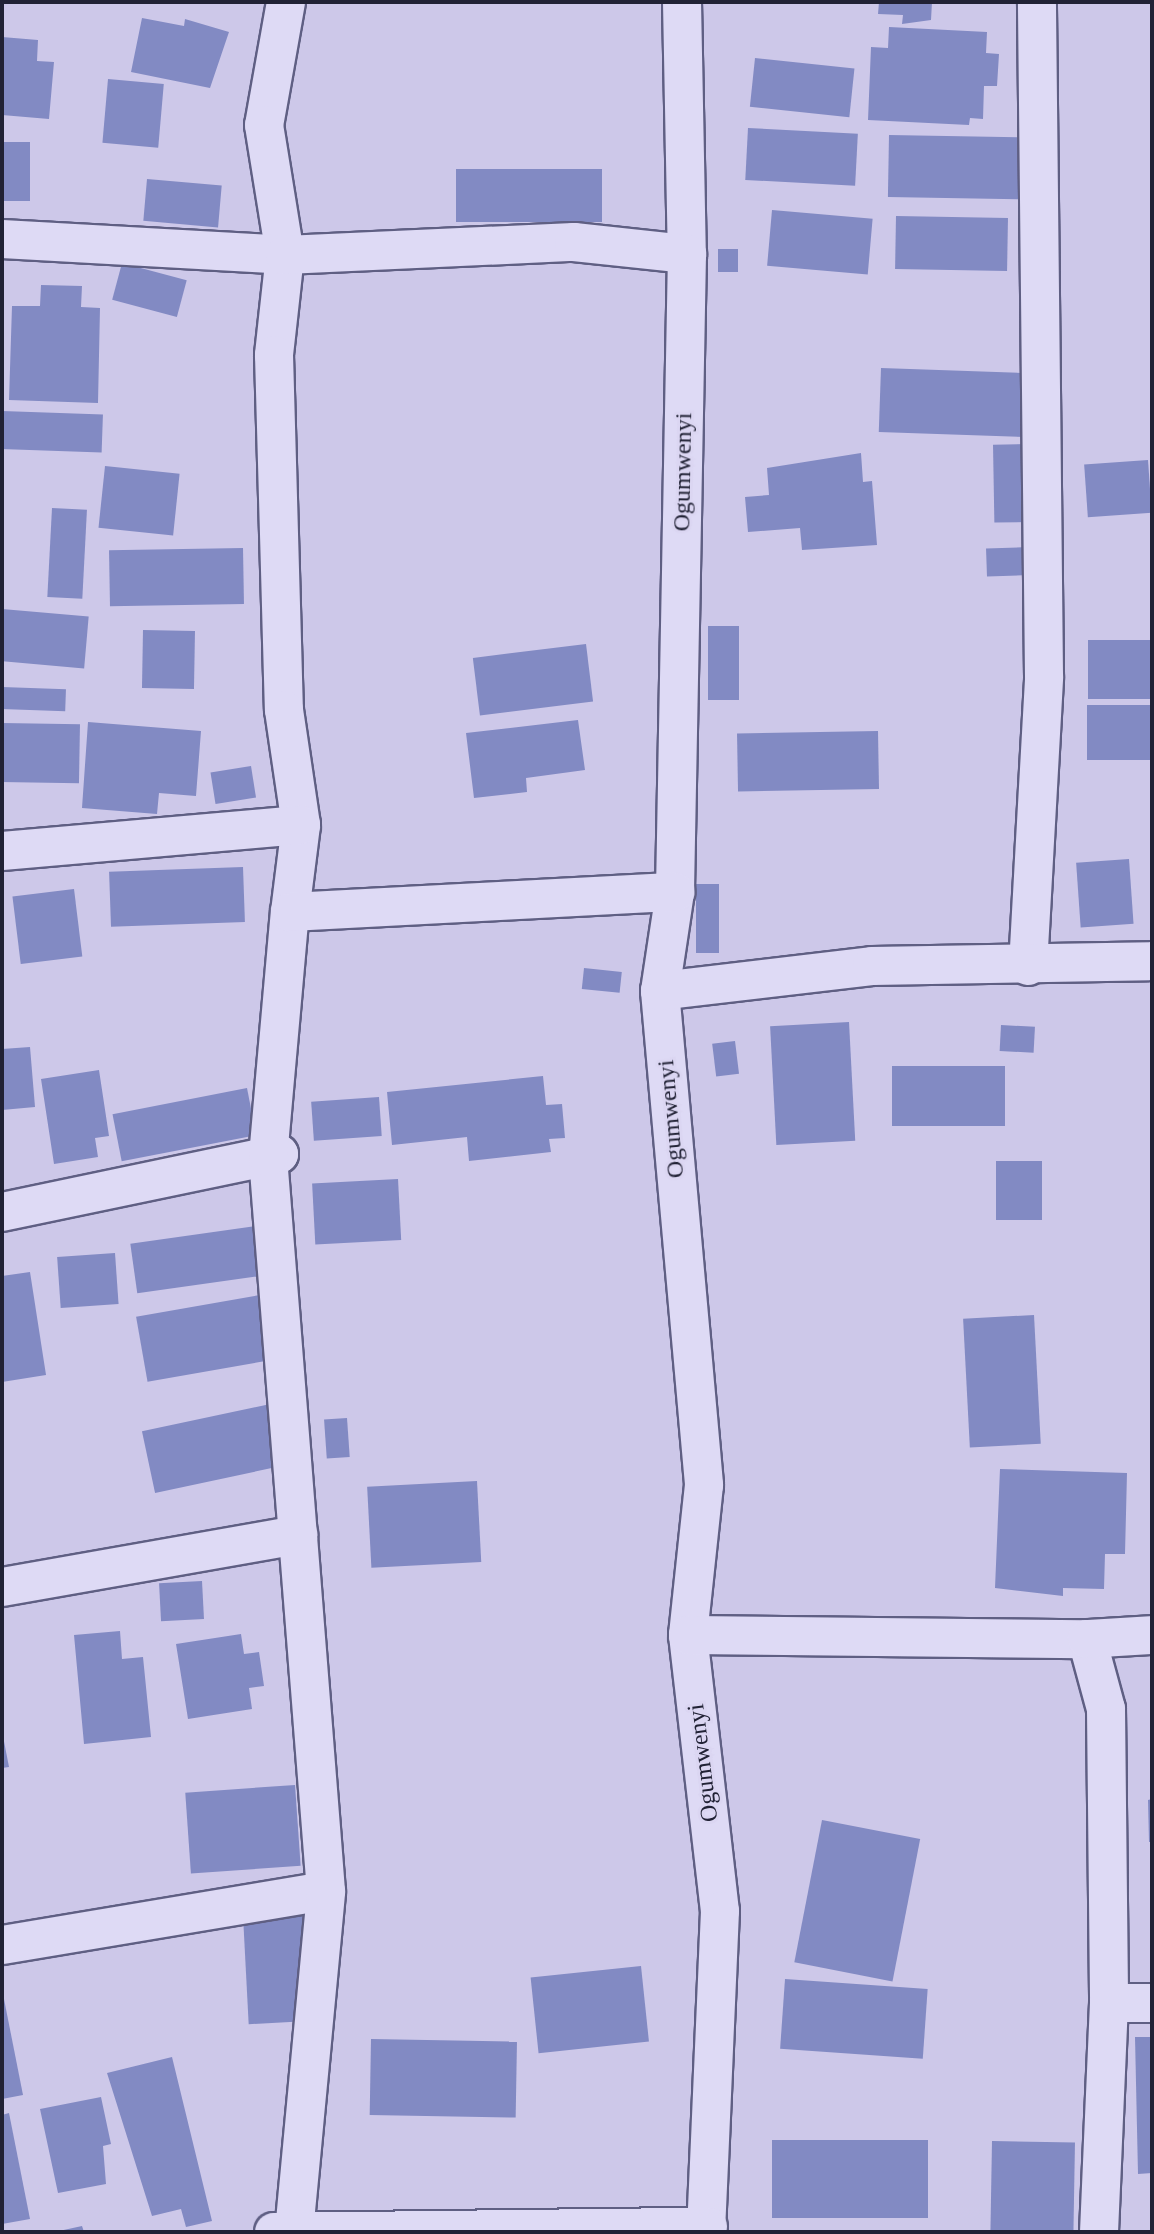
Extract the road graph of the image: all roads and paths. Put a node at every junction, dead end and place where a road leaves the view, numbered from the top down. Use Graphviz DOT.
graph roads {
  1 [pos="286,2"];
  2 [pos="682,2"];
  3 [pos="1037,2"];
  4 [pos="2,239"];
  5 [pos="687,254"];
  6 [pos="285,255"];
  7 [pos="301,825"];
  8 [pos="2,851"];
  9 [pos="675,892"];
  10 [pos="290,912"];
  11 [pos="1152,961"];
  12 [pos="1028,966"];
  13 [pos="660,991"];
  14 [pos="268,1157"];
  15 [pos="2,1212"];
  16 [pos="298,1535"];
  17 [pos="2,1587"];
  18 [pos="688,1635"];
  19 [pos="1152,1635"];
  20 [pos="1087,1639"];
  21 [pos="326,1891"];
  22 [pos="2,1945"];
  23 [pos="1109,2003"];
  24 [pos="1152,2003"];
  25 [pos="707,2230"];
  26 [pos="288,2231"];
  27 [pos="1099,2232"];
  1 -- 6 [label="street"];
  2 -- 5 [label="street, Ogumwenyi"];
  3 -- 12 [label="street"];
  4 -- 6 [label="street"];
  5 -- 6 [label="street"];
  5 -- 9 [label="street, Ogumwenyi"];
  6 -- 7 [label="street"];
  7 -- 8 [label="street"];
  7 -- 10 [label="street"];
  9 -- 10 [label="street"];
  9 -- 13 [label="street, Ogumwenyi"];
  10 -- 14 [label="street"];
  11 -- 12 [label="street"];
  12 -- 13 [label="street"];
  13 -- 18 [label="street, Ogumwenyi"];
  14 -- 15 [label="street"];
  14 -- 16 [label="street"];
  16 -- 17 [label="street"];
  16 -- 21 [label="street"];
  18 -- 20 [label="street"];
  18 -- 25 [label="street, Ogumwenyi"];
  19 -- 20 [label="street"];
  20 -- 23 [label="street"];
  21 -- 22 [label="street"];
  21 -- 26 [label="street"];
  23 -- 24 [label="street"];
  23 -- 27 [label="street"];
  25 -- 26 [label="street"];
}
